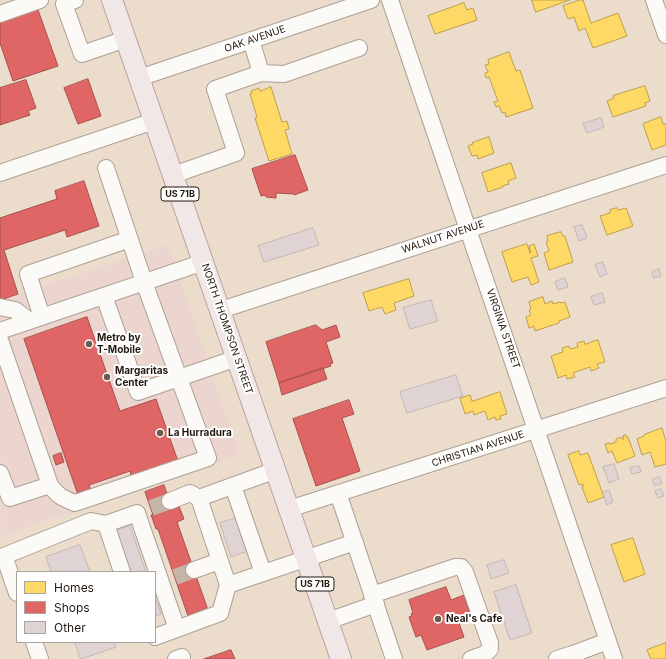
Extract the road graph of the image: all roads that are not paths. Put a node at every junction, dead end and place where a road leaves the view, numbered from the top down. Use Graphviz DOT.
graph roads {
  1 [pos="40,0"];
  2 [pos="112,0"];
  3 [pos="371,0"];
  4 [pos="390,0"];
  5 [pos="654,0"];
  6 [pos="65,1"];
  7 [pos="0,14"];
  8 [pos="666,35"];
  9 [pos="126,39"];
  10 [pos="251,40"];
  11 [pos="359,48"];
  12 [pos="261,73"];
  13 [pos="139,78"];
  14 [pos="154,121"];
  15 [pos="666,164"];
  16 [pos="106,168"];
  17 [pos="0,173"];
  18 [pos="173,175"];
  19 [pos="469,229"];
  20 [pos="130,240"];
  21 [pos="204,262"];
  22 [pos="144,282"];
  23 [pos="104,296"];
  24 [pos="0,306"];
  25 [pos="221,310"];
  26 [pos="36,319"];
  27 [pos="0,331"];
  28 [pos="0,340"];
  29 [pos="237,358"];
  30 [pos="179,378"];
  31 [pos="666,388"];
  32 [pos="537,430"];
  33 [pos="276,470"];
  34 [pos="0,473"];
  35 [pos="50,485"];
  36 [pos="233,486"];
  37 [pos="338,493"];
  38 [pos="199,498"];
  39 [pos="170,501"];
  40 [pos="289,509"];
  41 [pos="106,524"];
  42 [pos="355,542"];
  43 [pos="2,556"];
  44 [pos="306,559"];
  45 [pos="220,561"];
  46 [pos="194,570"];
  47 [pos="122,571"];
  48 [pos="263,573"];
  49 [pos="228,585"];
  50 [pos="16,590"];
  51 [pos="374,600"];
  52 [pos="328,621"];
  53 [pos="177,629"];
  54 [pos="156,636"];
  55 [pos="608,641"];
  56 [pos="34,643"];
  57 [pos="574,657"];
  58 [pos="40,659"];
  59 [pos="341,659"];
  60 [pos="394,659"];
  61 [pos="471,659"];
  62 [pos="557,659"];
  63 [pos="614,659"];
  1 -- 7 [label="street"];
  2 -- 9 [label="main road, NORTH THOMPSON STREET / US 71B"];
  3 -- 10 [label="street, OAK AVENUE"];
  4 -- 19 [label="street, VIRGINIA STREET"];
  5 -- 8 [label="street"];
  6 -- 9 [label="street"];
  9 -- 13 [label="main road, NORTH THOMPSON STREET / US 71B"];
  10 -- 12 [label="street"];
  10 -- 13 [label="street, OAK AVENUE"];
  11 -- 12 [label="street"];
  12 -- 18 [label="street"];
  13 -- 14 [label="main road, NORTH THOMPSON STREET / US 71B"];
  14 -- 17 [label="street"];
  14 -- 18 [label="main road, NORTH THOMPSON STREET / US 71B"];
  15 -- 19 [label="street, WALNUT AVENUE"];
  16 -- 20 [label="street"];
  18 -- 21 [label="main road, NORTH THOMPSON STREET / US 71B"];
  19 -- 25 [label="street, WALNUT AVENUE"];
  19 -- 32 [label="street, VIRGINIA STREET"];
  20 -- 22 [label="street"];
  20 -- 26 [label="street"];
  21 -- 22 [label="street"];
  21 -- 25 [label="main road, NORTH THOMPSON STREET / US 71B"];
  22 -- 23 [label="street"];
  22 -- 30 [label="street"];
  23 -- 26 [label="street"];
  23 -- 30 [label="street"];
  24 -- 26 [label="street"];
  25 -- 29 [label="main road, NORTH THOMPSON STREET / US 71B"];
  26 -- 27 [label="street"];
  28 -- 35 [label="street"];
  29 -- 30 [label="street"];
  29 -- 33 [label="main road, NORTH THOMPSON STREET / US 71B"];
  30 -- 35 [label="street"];
  31 -- 32 [label="street, CHRISTIAN AVENUE"];
  32 -- 37 [label="street, CHRISTIAN AVENUE"];
  32 -- 55 [label="street, VIRGINIA STREET"];
  33 -- 36 [label="street"];
  33 -- 40 [label="main road, NORTH THOMPSON STREET / US 71B"];
  34 -- 35 [label="street"];
  36 -- 38 [label="street"];
  36 -- 48 [label="street"];
  37 -- 40 [label="street, CHRISTIAN AVENUE"];
  37 -- 42 [label="street"];
  38 -- 39 [label="street"];
  38 -- 45 [label="street"];
  40 -- 44 [label="main road, NORTH THOMPSON STREET / US 71B"];
  41 -- 43 [label="street"];
  41 -- 47 [label="street"];
  41 -- 53 [label="street"];
  42 -- 44 [label="street"];
  42 -- 51 [label="street"];
  43 -- 50 [label="street"];
  44 -- 48 [label="street"];
  44 -- 52 [label="main road, NORTH THOMPSON STREET / US 71B"];
  45 -- 46 [label="street"];
  45 -- 49 [label="street"];
  48 -- 49 [label="street"];
  49 -- 53 [label="street"];
  51 -- 52 [label="street"];
  51 -- 60 [label="street"];
  51 -- 61 [label="street"];
  52 -- 59 [label="main road, NORTH THOMPSON STREET / US 71B"];
  53 -- 54 [label="street"];
  55 -- 57 [label="street"];
  55 -- 63 [label="street, VIRGINIA STREET"];
  56 -- 58 [label="street"];
  57 -- 62 [label="street"];
}
